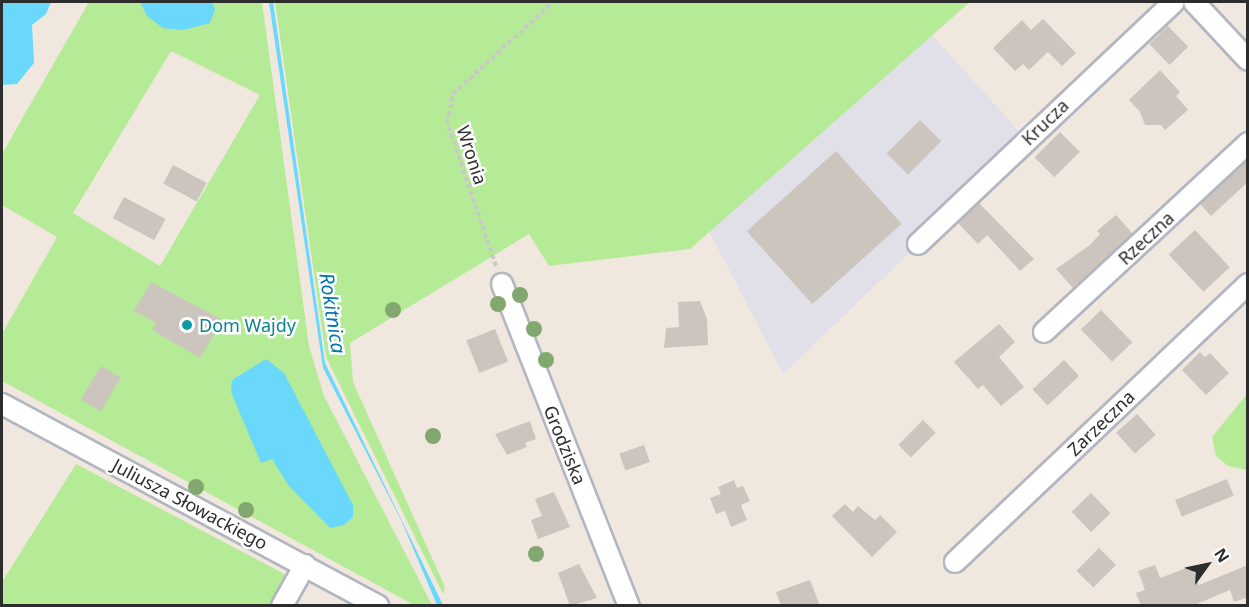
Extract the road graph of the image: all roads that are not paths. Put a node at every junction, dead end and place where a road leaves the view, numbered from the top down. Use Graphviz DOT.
graph roads {
  1 [pos="1174,2"];
  2 [pos="1194,2"];
  3 [pos="1248,60"];
  4 [pos="1248,143"];
  5 [pos="918,244"];
  6 [pos="501,284"];
  7 [pos="1248,284"];
  8 [pos="1044,332"];
  9 [pos="2,404"];
  10 [pos="955,562"];
  11 [pos="305,565"];
  12 [pos="282,606"];
  13 [pos="378,606"];
  14 [pos="629,606"];
  1 -- 5 [label="street, Krucza"];
  2 -- 3 [label="street"];
  4 -- 8 [label="street, Rzeczna"];
  6 -- 14 [label="street, Grodziska"];
  7 -- 10 [label="street, Zarzeczna"];
  9 -- 11 [label="street, Juliusza Słowackiego"];
  11 -- 12 [label="street"];
  11 -- 13 [label="street, Juliusza Słowackiego"];
}
